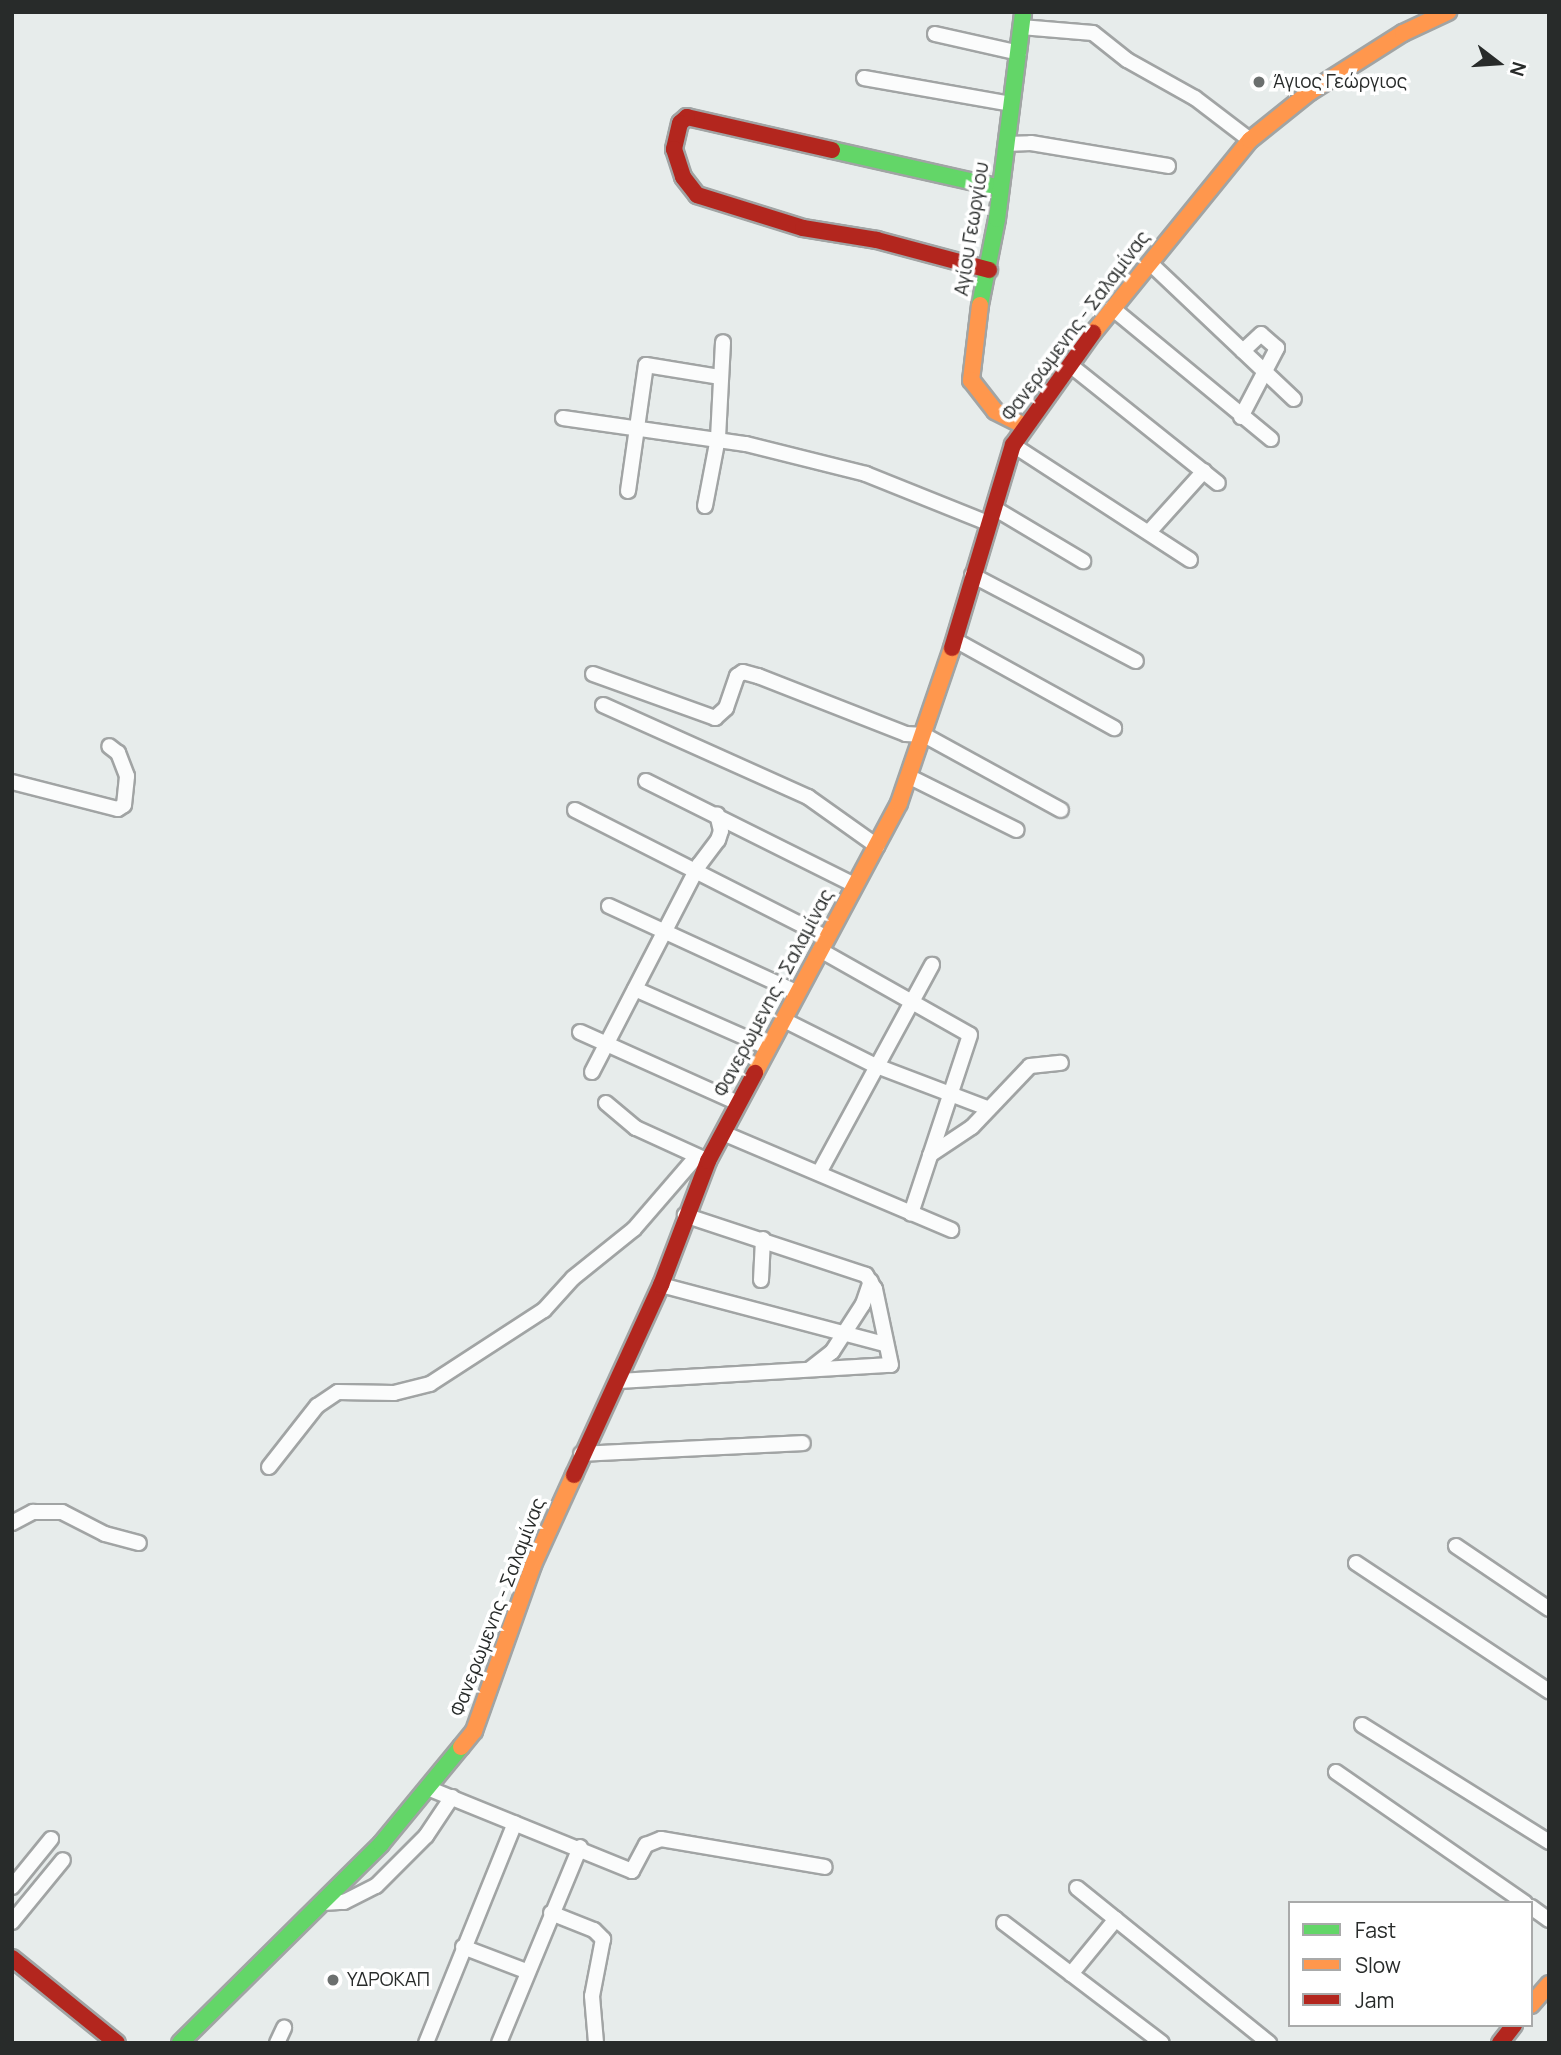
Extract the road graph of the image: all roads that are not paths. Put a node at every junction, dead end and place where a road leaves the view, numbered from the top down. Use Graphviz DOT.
graph roads {
  1 [pos="1448,12"];
  2 [pos="1022,19"];
  3 [pos="935,34"];
  4 [pos="1019,52"];
  5 [pos="864,78"];
  6 [pos="1011,104"];
  7 [pos="1250,140"];
  8 [pos="1006,144"];
  9 [pos="1168,166"];
  10 [pos="1000,188"];
  11 [pos="1150,263"];
  12 [pos="989,270"];
  13 [pos="1107,315"];
  14 [pos="723,342"];
  15 [pos="1243,351"];
  16 [pos="1070,365"];
  17 [pos="1265,372"];
  18 [pos="719,377"];
  19 [pos="1294,399"];
  20 [pos="1241,417"];
  21 [pos="563,418"];
  22 [pos="1028,419"];
  23 [pos="638,427"];
  24 [pos="718,438"];
  25 [pos="1271,439"];
  26 [pos="1013,445"];
  27 [pos="1204,471"];
  28 [pos="1218,483"];
  29 [pos="628,491"];
  30 [pos="705,506"];
  31 [pos="991,516"];
  32 [pos="1149,532"];
  33 [pos="1190,559"];
  34 [pos="1083,561"];
  35 [pos="972,575"];
  36 [pos="955,640"];
  37 [pos="1136,661"];
  38 [pos="593,674"];
  39 [pos="603,705"];
  40 [pos="1114,728"];
  41 [pos="924,735"];
  42 [pos="109,747"];
  43 [pos="910,777"];
  44 [pos="646,781"];
  45 [pos="12,782"];
  46 [pos="575,810"];
  47 [pos="1061,810"];
  48 [pos="717,814"];
  49 [pos="1017,830"];
  50 [pos="877,846"];
  51 [pos="695,874"];
  52 [pos="855,885"];
  53 [pos="609,906"];
  54 [pos="667,933"];
  55 [pos="824,944"];
  56 [pos="932,965"];
  57 [pos="635,989"];
  58 [pos="798,993"];
  59 [pos="911,1002"];
  60 [pos="784,1020"];
  61 [pos="580,1032"];
  62 [pos="607,1043"];
  63 [pos="769,1048"];
  64 [pos="1061,1063"];
  65 [pos="874,1065"];
  66 [pos="592,1072"];
  67 [pos="950,1093"];
  68 [pos="606,1103"];
  69 [pos="738,1104"];
  70 [pos="987,1108"];
  71 [pos="723,1133"];
  72 [pos="930,1155"];
  73 [pos="702,1158"];
  74 [pos="819,1174"];
  75 [pos="912,1213"];
  76 [pos="685,1215"];
  77 [pos="951,1230"];
  78 [pos="763,1239"];
  79 [pos="761,1280"];
  80 [pos="871,1281"];
  81 [pos="661,1285"];
  82 [pos="841,1334"];
  83 [pos="885,1345"];
  84 [pos="810,1369"];
  85 [pos="619,1381"];
  86 [pos="803,1443"];
  87 [pos="581,1454"];
  88 [pos="269,1467"];
  89 [pos="12,1522"];
  90 [pos="139,1543"];
  91 [pos="1456,1546"];
  92 [pos="1356,1563"];
  93 [pos="1549,1609"];
  94 [pos="1549,1691"];
  95 [pos="1362,1725"];
  96 [pos="1336,1772"];
  97 [pos="430,1789"];
  98 [pos="452,1797"];
  99 [pos="515,1823"];
  100 [pos="51,1839"];
  101 [pos="1549,1842"];
  102 [pos="580,1847"];
  103 [pos="63,1860"];
  104 [pos="825,1867"];
  105 [pos="12,1887"];
  106 [pos="1077,1888"];
  107 [pos="1522,1901"];
  108 [pos="322,1903"];
  109 [pos="1533,1908"];
  110 [pos="551,1913"];
  111 [pos="1116,1919"];
  112 [pos="1549,1920"];
  113 [pos="12,1922"];
  114 [pos="1004,1923"];
  115 [pos="463,1947"];
  116 [pos="12,1958"];
  117 [pos="526,1971"];
  118 [pos="1071,1974"];
  119 [pos="1547,1989"];
  120 [pos="1533,2003"];
  121 [pos="1512,2027"];
  122 [pos="284,2028"];
  123 [pos="117,2043"];
  124 [pos="180,2043"];
  125 [pos="277,2043"];
  126 [pos="426,2043"];
  127 [pos="499,2043"];
  128 [pos="596,2043"];
  129 [pos="1162,2043"];
  130 [pos="1269,2043"];
  131 [pos="1500,2043"];
  1 -- 7 [label="main road, Φανερωμενης - Σαλαμίνας"];
  2 -- 4 [label="main road, Αγίου Γεωργίου"];
  2 -- 7 [label="street"];
  3 -- 4 [label="street"];
  4 -- 6 [label="main road, Αγίου Γεωργίου"];
  5 -- 6 [label="street"];
  6 -- 8 [label="main road, Αγίου Γεωργίου"];
  7 -- 11 [label="main road, Φανερωμενης - Σαλαμίνας"];
  8 -- 9 [label="street"];
  8 -- 10 [label="main road, Αγίου Γεωργίου"];
  10 -- 12 [label="main road, Αγίου Γεωργίου"];
  10 -- 12 [label="main road"];
  11 -- 13 [label="main road, Φανερωμενης - Σαλαμίνας"];
  11 -- 15 [label="street"];
  12 -- 22 [label="main road, Αγίου Γεωργίου"];
  13 -- 16 [label="main road, Φανερωμενης - Σαλαμίνας"];
  13 -- 20 [label="street"];
  13 -- 22 [label="main road"];
  14 -- 18 [label="street"];
  15 -- 17 [label="street"];
  15 -- 17 [label="street"];
  16 -- 22 [label="main road, Φανερωμενης - Σαλαμίνας"];
  16 -- 27 [label="street"];
  17 -- 19 [label="street"];
  17 -- 20 [label="street"];
  18 -- 23 [label="street"];
  18 -- 24 [label="street"];
  20 -- 25 [label="street"];
  21 -- 23 [label="street"];
  22 -- 26 [label="main road, Φανερωμενης - Σαλαμίνας"];
  23 -- 24 [label="street"];
  23 -- 29 [label="street"];
  24 -- 30 [label="street"];
  24 -- 31 [label="street"];
  26 -- 31 [label="main road, Φανερωμενης - Σαλαμίνας"];
  26 -- 32 [label="street"];
  27 -- 28 [label="street"];
  27 -- 32 [label="street"];
  31 -- 34 [label="street"];
  31 -- 35 [label="main road, Φανερωμενης - Σαλαμίνας"];
  32 -- 33 [label="street"];
  35 -- 36 [label="main road, Φανερωμενης - Σαλαμίνας"];
  35 -- 37 [label="street"];
  36 -- 40 [label="street"];
  36 -- 41 [label="main road, Φανερωμενης - Σαλαμίνας"];
  38 -- 41 [label="street"];
  39 -- 50 [label="street"];
  41 -- 43 [label="main road, Φανερωμενης - Σαλαμίνας"];
  41 -- 47 [label="street"];
  42 -- 45 [label="street"];
  43 -- 49 [label="street"];
  43 -- 50 [label="main road, Φανερωμενης - Σαλαμίνας"];
  44 -- 48 [label="street"];
  46 -- 51 [label="street"];
  48 -- 51 [label="street"];
  48 -- 52 [label="street"];
  50 -- 52 [label="main road, Φανερωμενης - Σαλαμίνας"];
  51 -- 54 [label="street"];
  51 -- 55 [label="street"];
  52 -- 55 [label="main road, Φανερωμενης - Σαλαμίνας"];
  53 -- 54 [label="street"];
  54 -- 57 [label="street"];
  54 -- 58 [label="street"];
  55 -- 58 [label="main road, Φανερωμενης - Σαλαμίνας"];
  55 -- 59 [label="street"];
  56 -- 59 [label="street"];
  57 -- 62 [label="street"];
  57 -- 63 [label="street"];
  58 -- 60 [label="main road, Φανερωμενης - Σαλαμίνας"];
  59 -- 65 [label="street"];
  59 -- 67 [label="street"];
  60 -- 63 [label="main road, Φανερωμενης - Σαλαμίνας"];
  60 -- 65 [label="street"];
  61 -- 62 [label="street"];
  62 -- 66 [label="street"];
  62 -- 69 [label="street"];
  63 -- 69 [label="main road, Φανερωμενης - Σαλαμίνας"];
  64 -- 70 [label="street"];
  65 -- 67 [label="street"];
  65 -- 74 [label="street"];
  67 -- 70 [label="street"];
  67 -- 72 [label="street"];
  68 -- 73 [label="street"];
  69 -- 71 [label="main road, Φανερωμενης - Σαλαμίνας"];
  70 -- 72 [label="street"];
  71 -- 73 [label="main road, Φανερωμενης - Σαλαμίνας"];
  71 -- 74 [label="street"];
  72 -- 75 [label="street"];
  73 -- 76 [label="main road, Φανερωμενης - Σαλαμίνας"];
  73 -- 88 [label="street"];
  74 -- 75 [label="street"];
  75 -- 77 [label="street"];
  76 -- 78 [label="street"];
  76 -- 81 [label="main road, Φανερωμενης - Σαλαμίνας"];
  78 -- 79 [label="street"];
  78 -- 80 [label="street"];
  80 -- 82 [label="street"];
  80 -- 83 [label="street"];
  81 -- 82 [label="street"];
  81 -- 85 [label="main road, Φανερωμενης - Σαλαμίνας"];
  82 -- 83 [label="street"];
  82 -- 84 [label="street"];
  83 -- 84 [label="street"];
  84 -- 85 [label="street"];
  85 -- 87 [label="main road, Φανερωμενης - Σαλαμίνας"];
  86 -- 87 [label="street"];
  87 -- 97 [label="main road, Φανερωμενης - Σαλαμίνας"];
  89 -- 90 [label="street"];
  91 -- 93 [label="street"];
  92 -- 94 [label="street"];
  95 -- 101 [label="street"];
  96 -- 107 [label="street"];
  97 -- 98 [label="street"];
  97 -- 108 [label="main road, Φανερωμενης - Σαλαμίνας"];
  98 -- 99 [label="street"];
  98 -- 108 [label="street"];
  99 -- 102 [label="street"];
  99 -- 115 [label="street"];
  100 -- 105 [label="street"];
  102 -- 104 [label="street"];
  102 -- 110 [label="street"];
  103 -- 113 [label="street"];
  106 -- 111 [label="street"];
  108 -- 124 [label="main road, Φανερωμενης - Σαλαμίνας"];
  109 -- 112 [label="street"];
  110 -- 117 [label="street"];
  110 -- 128 [label="street"];
  111 -- 118 [label="street"];
  111 -- 130 [label="street"];
  114 -- 118 [label="street"];
  115 -- 117 [label="street"];
  115 -- 126 [label="street"];
  116 -- 123 [label="main road"];
  117 -- 127 [label="street"];
  118 -- 129 [label="street"];
  119 -- 120 [label="main road"];
  121 -- 131 [label="main road"];
  122 -- 125 [label="street"];
}
